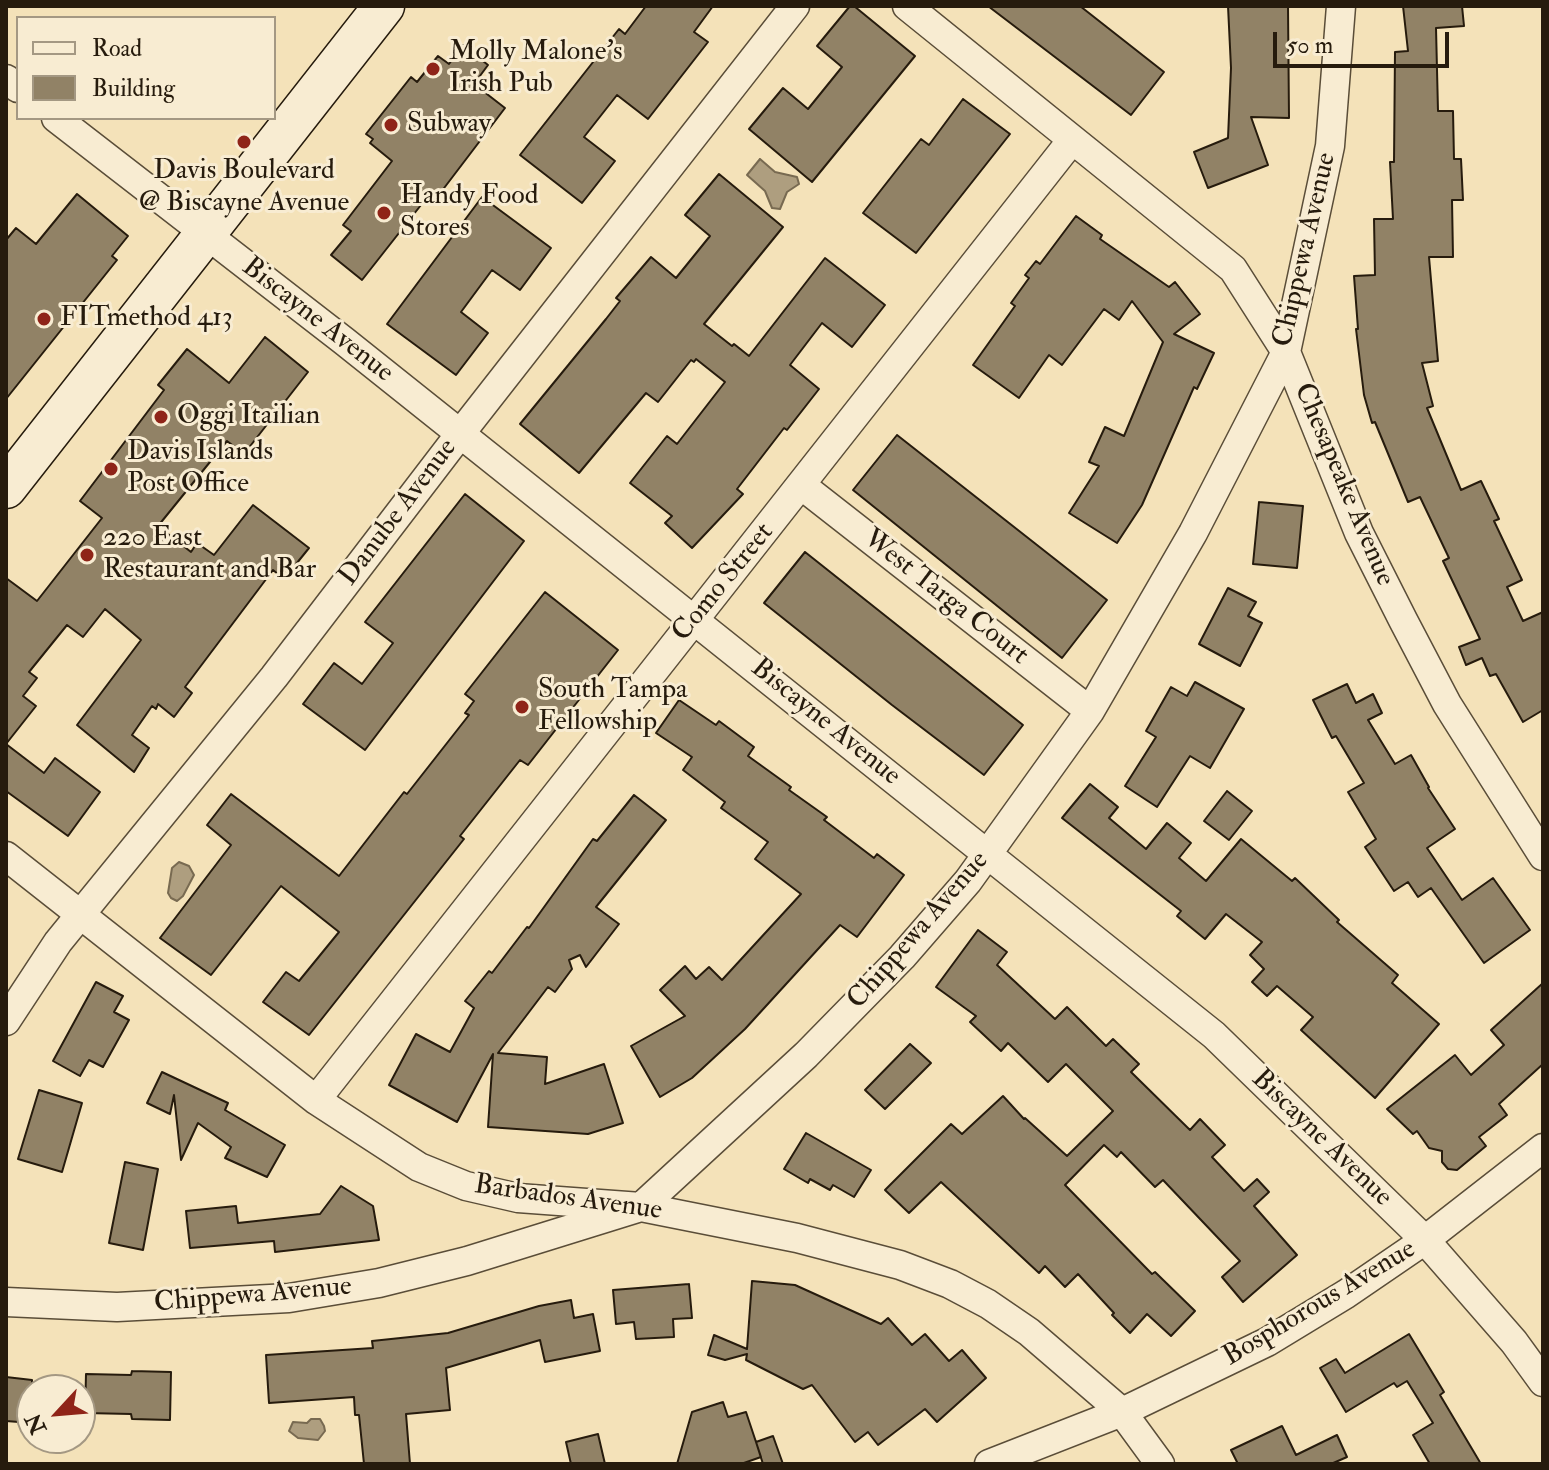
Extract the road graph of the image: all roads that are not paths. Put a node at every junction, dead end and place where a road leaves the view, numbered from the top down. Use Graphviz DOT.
graph roads {
  1 [pos="384,6"];
  2 [pos="795,6"];
  3 [pos="907,6"];
  4 [pos="1341,6"];
  5 [pos="59,120"];
  6 [pos="1072,140"];
  7 [pos="206,234"];
  8 [pos="1286,352"];
  9 [pos="460,434"];
  10 [pos="801,485"];
  11 [pos="6,488"];
  12 [pos="695,619"];
  13 [pos="1090,711"];
  14 [pos="989,854"];
  15 [pos="6,856"];
  16 [pos="1543,856"];
  17 [pos="81,915"];
  18 [pos="6,1021"];
  19 [pos="316,1100"];
  20 [pos="1543,1148"];
  21 [pos="641,1207"];
  22 [pos="1425,1240"];
  23 [pos="6,1302"];
  24 [pos="1543,1382"];
  25 [pos="1122,1412"];
  26 [pos="989,1464"];
  27 [pos="1160,1464"];
  1 -- 7 [label="street"];
  2 -- 9 [label="street, Danube Avenue"];
  3 -- 6 [label="street, Chesapeake Avenue"];
  4 -- 8 [label="street, Chippewa Avenue"];
  5 -- 7 [label="street, Biscayne Avenue"];
  6 -- 8 [label="street, Chesapeake Avenue"];
  6 -- 10 [label="street, Como Street"];
  7 -- 9 [label="street, Biscayne Avenue"];
  7 -- 11 [label="street"];
  8 -- 13 [label="street, Chippewa Avenue"];
  8 -- 16 [label="street, Chesapeake Avenue"];
  9 -- 12 [label="street, Biscayne Avenue"];
  9 -- 17 [label="street, Danube Avenue"];
  10 -- 12 [label="street, Como Street"];
  10 -- 13 [label="street, West Targa Court"];
  12 -- 14 [label="street, Biscayne Avenue"];
  12 -- 19 [label="street, Como Street"];
  13 -- 14 [label="street, Chippewa Avenue"];
  14 -- 21 [label="street, Chippewa Avenue"];
  14 -- 22 [label="street, Biscayne Avenue"];
  15 -- 17 [label="street, Barbados Avenue"];
  17 -- 18 [label="street, Danube Avenue"];
  17 -- 19 [label="street, Barbados Avenue"];
  19 -- 21 [label="street, Barbados Avenue"];
  20 -- 22 [label="street, Bosphorous Avenue"];
  21 -- 23 [label="street, Chippewa Avenue"];
  21 -- 25 [label="street, Barbados Avenue"];
  22 -- 24 [label="street, Biscayne Avenue"];
  22 -- 25 [label="street, Bosphorous Avenue"];
  25 -- 26 [label="street, Bosphorous Avenue"];
  25 -- 27 [label="street, Barbados Avenue"];
}
